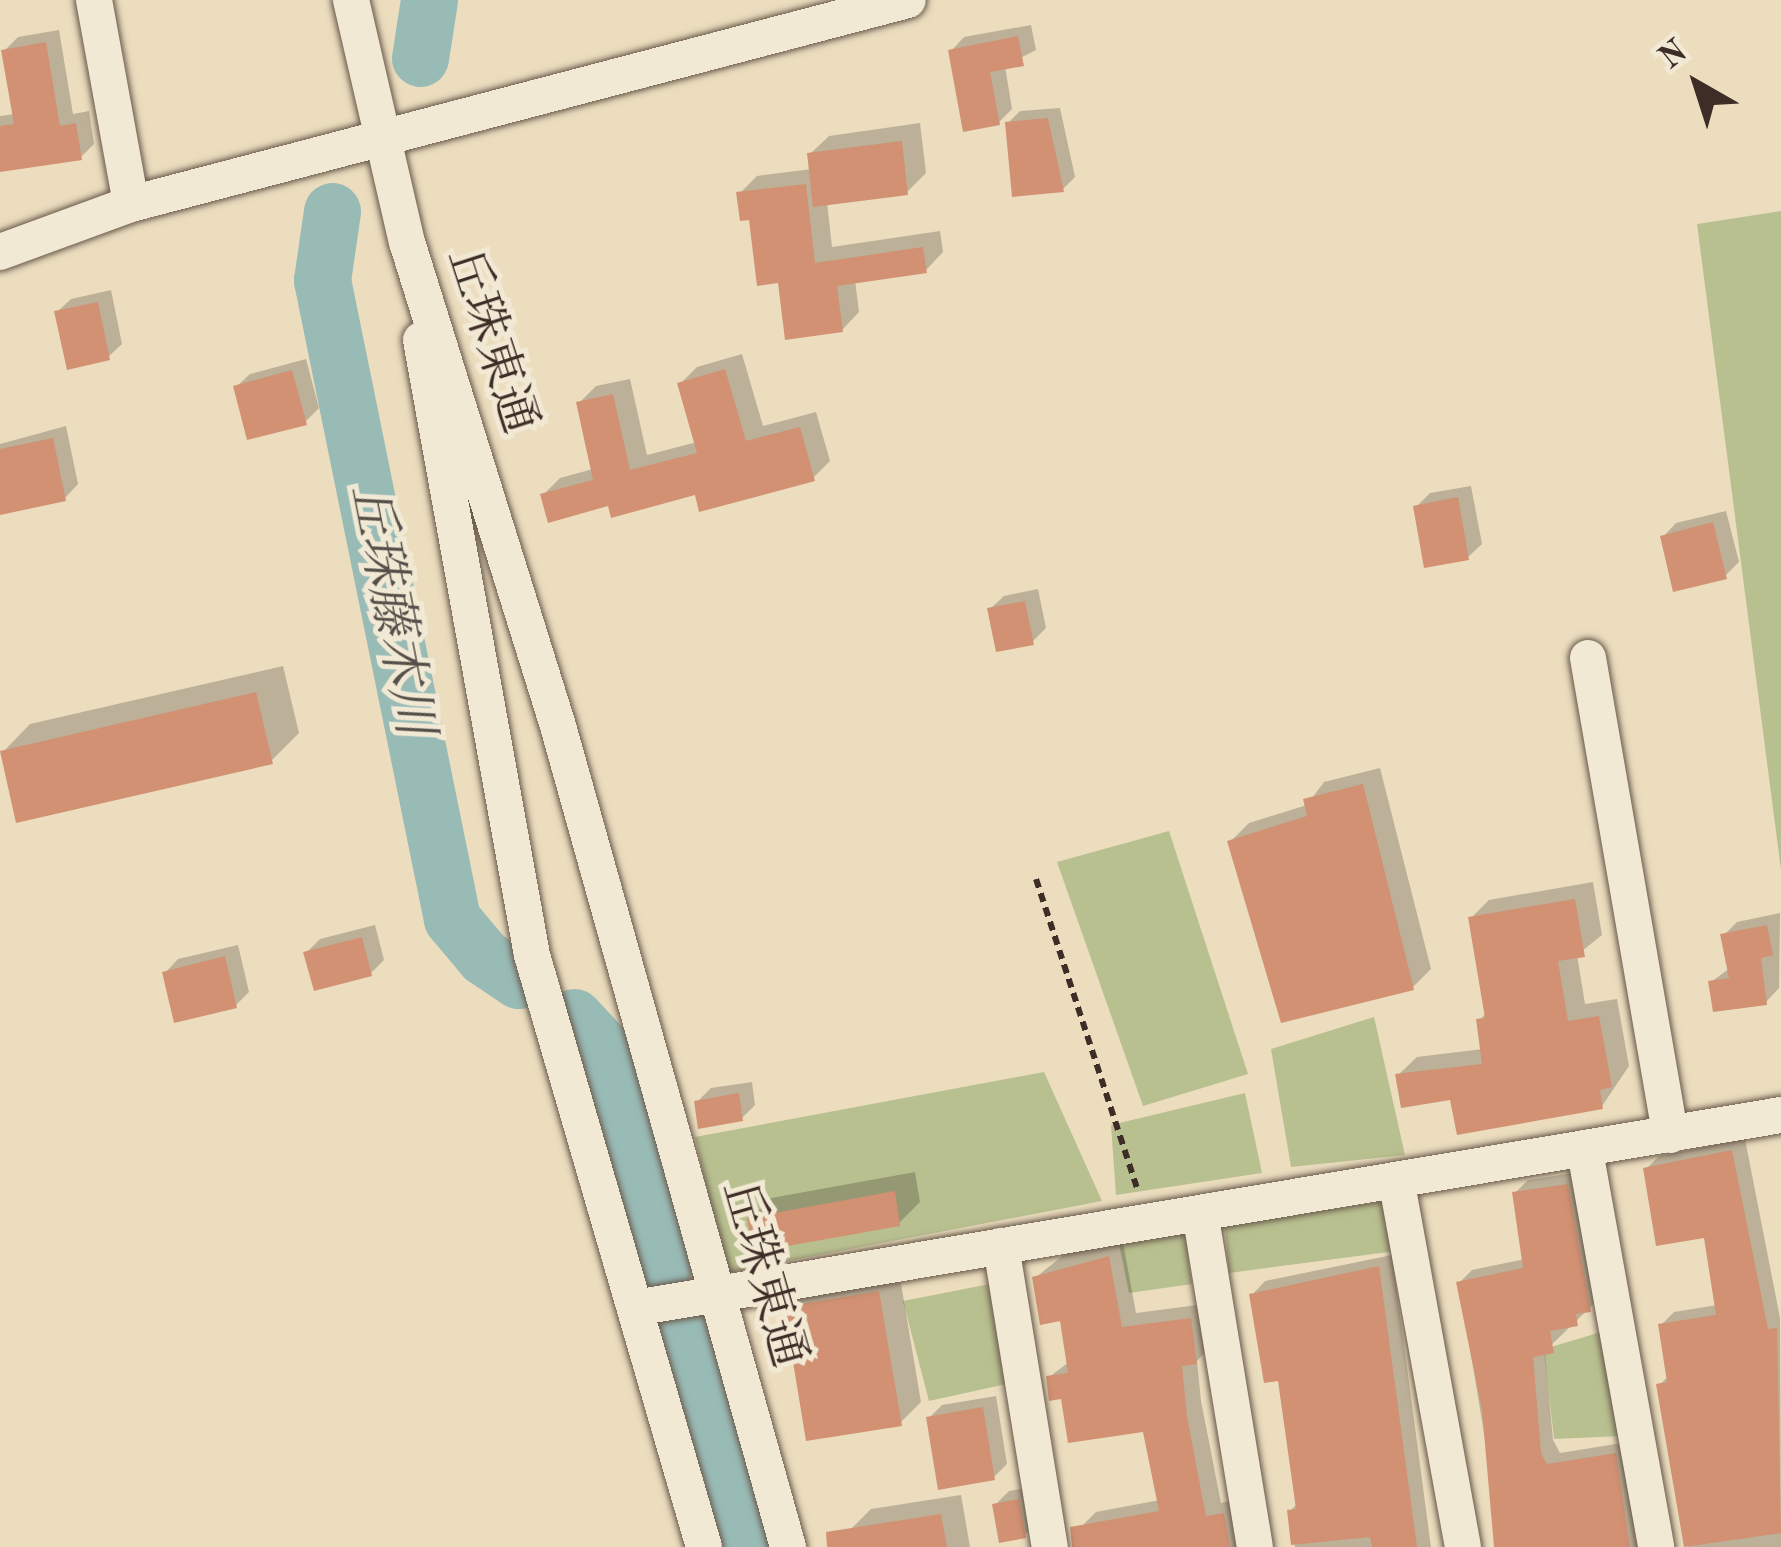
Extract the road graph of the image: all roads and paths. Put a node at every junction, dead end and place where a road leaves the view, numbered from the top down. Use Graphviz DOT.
graph roads {
  1 [pos="94,0"];
  2 [pos="352,0"];
  3 [pos="908,0"];
  4 [pos="378,136"];
  5 [pos="131,204"];
  6 [pos="407,242"];
  7 [pos="0,252"];
  8 [pos="1588,658"];
  9 [pos="1036,879"];
  10 [pos="1780,1125"];
  11 [pos="1670,1135"];
  12 [pos="1585,1151"];
  13 [pos="1397,1184"];
  14 [pos="1201,1218"];
  15 [pos="1149,1226"];
  16 [pos="1001,1246"];
  17 [pos="718,1291"];
  18 [pos="635,1308"];
  19 [pos="704,1547"];
  20 [pos="788,1547"];
  21 [pos="1050,1547"];
  22 [pos="1255,1547"];
  23 [pos="1463,1547"];
  24 [pos="1656,1547"];
  1 -- 5 [label="street"];
  2 -- 4 [label="street"];
  3 -- 4 [label="street"];
  4 -- 5 [label="street"];
  4 -- 6 [label="street"];
  5 -- 7 [label="street"];
  6 -- 17 [label="street, 丘珠東通"];
  6 -- 18 [label="street, 丘珠東通"];
  8 -- 11 [label="street"];
  9 -- 15 [label="path"];
  10 -- 11 [label="street"];
  11 -- 12 [label="street"];
  12 -- 13 [label="street"];
  12 -- 24 [label="street"];
  13 -- 14 [label="street"];
  13 -- 23 [label="street"];
  14 -- 15 [label="street"];
  14 -- 22 [label="street"];
  15 -- 16 [label="street"];
  16 -- 17 [label="street"];
  16 -- 21 [label="street"];
  17 -- 18 [label="street"];
  17 -- 20 [label="street, 丘珠東通"];
  18 -- 19 [label="street, 丘珠東通"];
}
